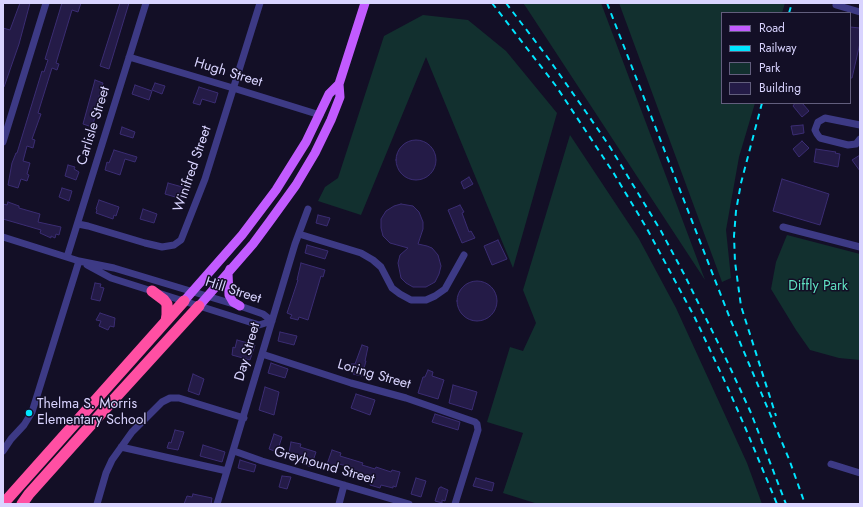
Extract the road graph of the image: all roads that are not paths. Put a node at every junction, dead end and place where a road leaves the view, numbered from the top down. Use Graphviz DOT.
graph roads {
  1 [pos="46,3"];
  2 [pos="146,3"];
  3 [pos="260,3"];
  4 [pos="365,3"];
  5 [pos="836,5"];
  6 [pos="860,12"];
  7 [pos="129,57"];
  8 [pos="339,84"];
  9 [pos="233,88"];
  10 [pos="320,115"];
  11 [pos="860,125"];
  12 [pos="4,138"];
  13 [pos="860,139"];
  14 [pos="308,209"];
  15 [pos="78,224"];
  16 [pos="782,227"];
  17 [pos="299,234"];
  18 [pos="3,237"];
  19 [pos="860,247"];
  20 [pos="464,254"];
  21 [pos="67,257"];
  22 [pos="79,261"];
  23 [pos="230,268"];
  24 [pos="152,291"];
  25 [pos="192,292"];
  26 [pos="206,297"];
  27 [pos="184,301"];
  28 [pos="199,306"];
  29 [pos="240,306"];
  30 [pos="166,321"];
  31 [pos="272,321"];
  32 [pos="262,354"];
  33 [pos="244,418"];
  34 [pos="121,447"];
  35 [pos="3,451"];
  36 [pos="234,451"];
  37 [pos="831,464"];
  38 [pos="227,471"];
  39 [pos="860,473"];
  40 [pos="344,485"];
  41 [pos="3,504"];
  42 [pos="22,504"];
  43 [pos="97,504"];
  44 [pos="217,504"];
  45 [pos="339,504"];
  46 [pos="408,504"];
  47 [pos="455,504"];
  1 -- 12 [label="street"];
  2 -- 7 [label="street, Carlisle Street"];
  3 -- 9 [label="street, Winifred Street"];
  4 -- 8 [label="main road"];
  5 -- 6 [label="street"];
  7 -- 9 [label="street, Hugh Street"];
  7 -- 15 [label="street, Carlisle Street"];
  8 -- 10 [label="main road"];
  8 -- 23 [label="main road"];
  9 -- 10 [label="street, Hugh Street"];
  9 -- 15 [label="street, Winifred Street"];
  10 -- 25 [label="main road"];
  11 -- 13 [label="street"];
  14 -- 17 [label="street, Day Street"];
  15 -- 21 [label="street, Carlisle Street"];
  16 -- 19 [label="street"];
  17 -- 20 [label="street"];
  17 -- 31 [label="street, Day Street"];
  18 -- 21 [label="street, Hill Street"];
  21 -- 22 [label="street, Hill Street"];
  22 -- 24 [label="street, Hill Street"];
  22 -- 25 [label="street, Hill Street"];
  22 -- 35 [label="street"];
  23 -- 26 [label="main road"];
  23 -- 29 [label="main road"];
  24 -- 27 [label="street, Hill Street"];
  24 -- 30 [label="highway"];
  25 -- 26 [label="street, Hill Street"];
  25 -- 27 [label="main road"];
  26 -- 28 [label="main road"];
  26 -- 29 [label="street, Hill Street"];
  27 -- 28 [label="street, Hill Street"];
  27 -- 30 [label="highway"];
  28 -- 31 [label="street, Hill Street"];
  28 -- 42 [label="highway"];
  29 -- 31 [label="street, Hill Street"];
  30 -- 41 [label="highway"];
  31 -- 32 [label="street, Day Street"];
  32 -- 33 [label="street, Day Street"];
  32 -- 47 [label="street, Loring Street"];
  33 -- 34 [label="street"];
  33 -- 36 [label="street, Day Street"];
  34 -- 38 [label="street"];
  34 -- 43 [label="street"];
  36 -- 38 [label="street, Day Street"];
  36 -- 40 [label="street, Greyhound Street"];
  37 -- 39 [label="street"];
  38 -- 44 [label="street, Day Street"];
  40 -- 45 [label="street"];
  40 -- 46 [label="street, Greyhound Street"];
}
